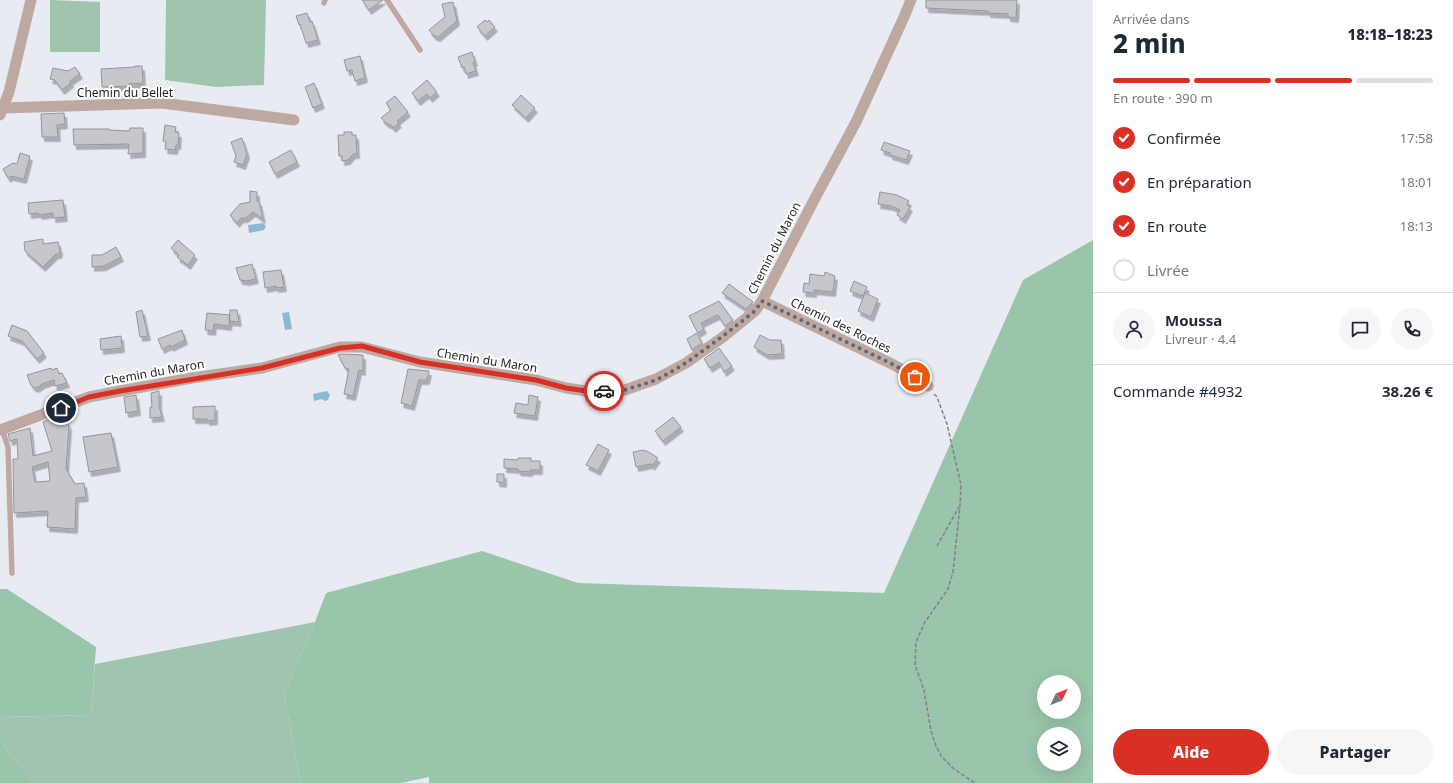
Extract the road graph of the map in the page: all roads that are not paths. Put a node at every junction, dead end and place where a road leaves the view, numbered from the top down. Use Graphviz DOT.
graph roads {
  1 [pos="31,0"];
  2 [pos="387,0"];
  3 [pos="911,0"];
  4 [pos="420,50"];
  5 [pos="2,112"];
  6 [pos="294,120"];
  7 [pos="762,301"];
  8 [pos="928,386"];
  9 [pos="1,429"];
  10 [pos="12,574"];
  1 -- 5 [label="street"];
  2 -- 4 [label="lane"];
  3 -- 7 [label="street, Chemin du Maron"];
  5 -- 6 [label="street, Chemin du Bellet"];
  7 -- 8 [label="street, Chemin des Roches"];
  7 -- 9 [label="street, Chemin du Maron"];
  9 -- 10 [label="lane"];
}
